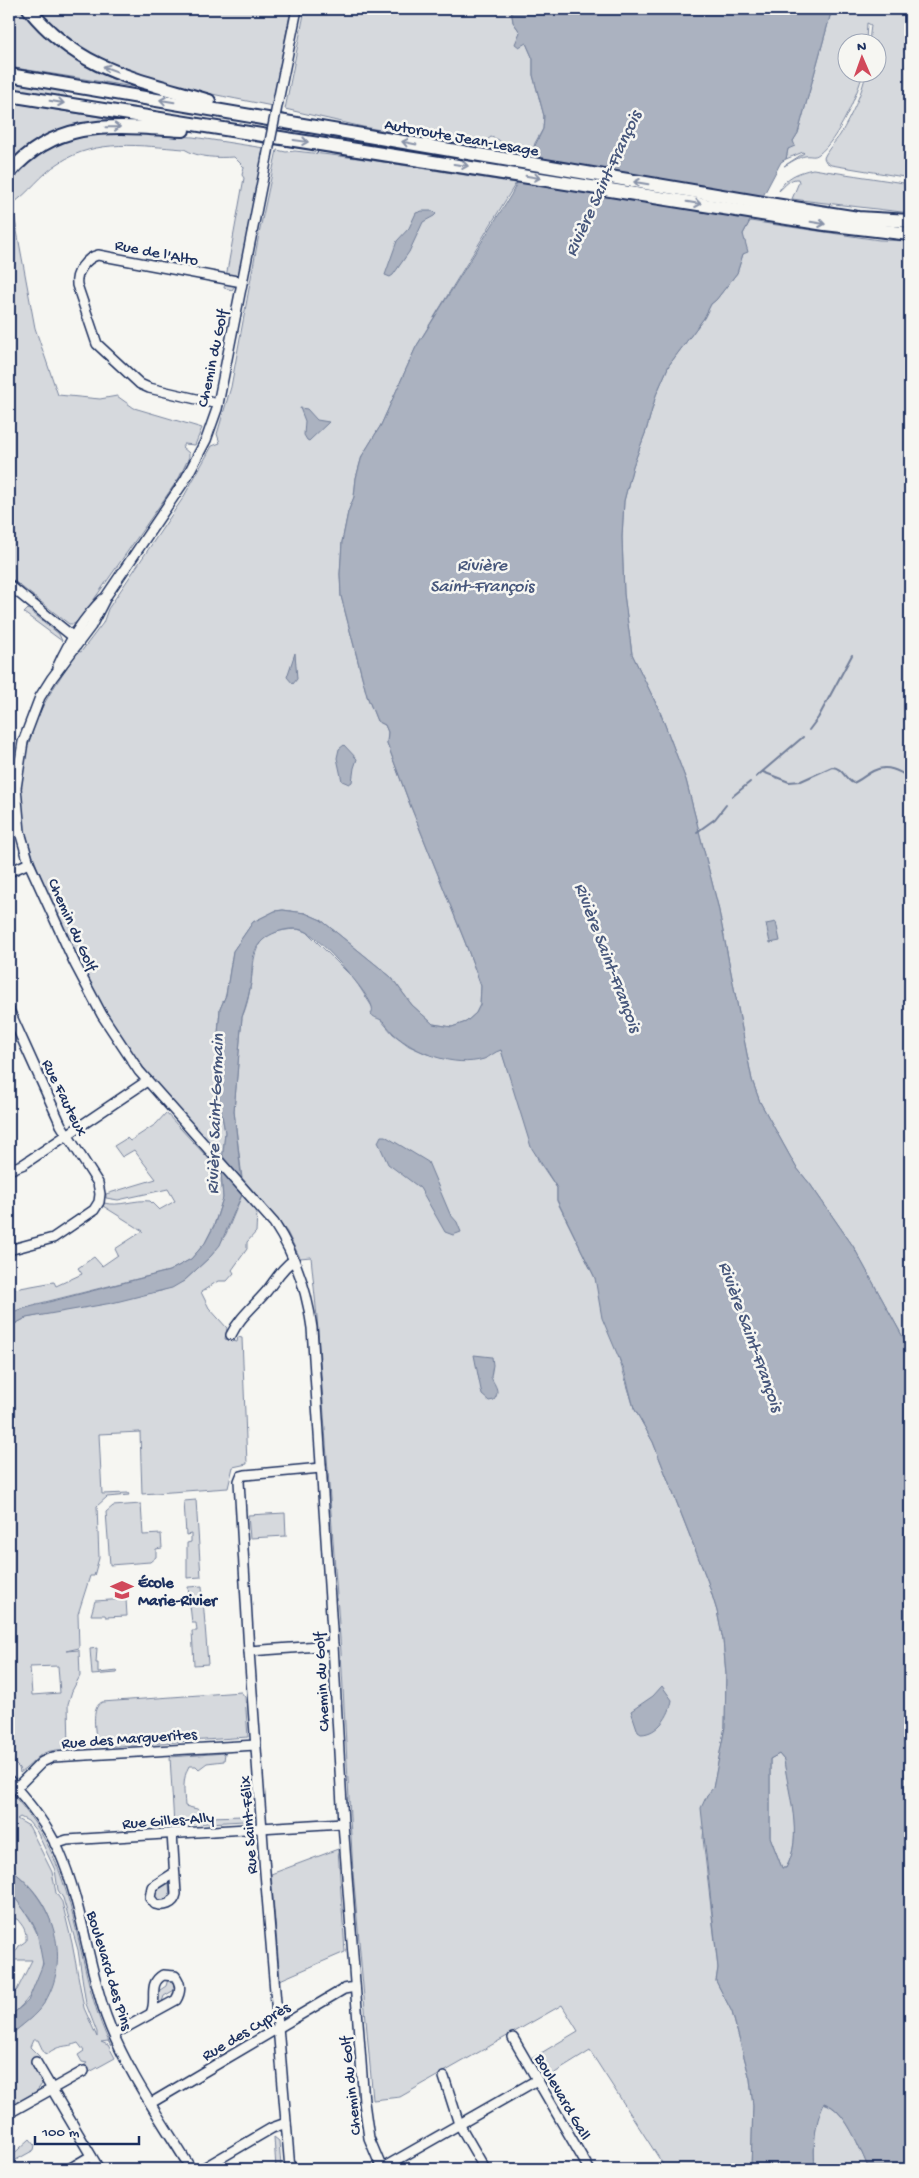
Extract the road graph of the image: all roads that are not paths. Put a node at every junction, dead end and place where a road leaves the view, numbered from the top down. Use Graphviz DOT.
graph roads {
  1 [pos="29,9"];
  2 [pos="297,9"];
  3 [pos="9,75"];
  4 [pos="9,95"];
  5 [pos="250,114"];
  6 [pos="252,134"];
  7 [pos="488,163"];
  8 [pos="9,173"];
  9 [pos="772,210"];
  10 [pos="910,222"];
  11 [pos="910,234"];
  12 [pos="242,282"];
  13 [pos="218,404"];
  14 [pos="9,585"];
  15 [pos="77,639"];
  16 [pos="29,863"];
  17 [pos="9,872"];
  18 [pos="9,1010"];
  19 [pos="148,1081"];
  20 [pos="66,1136"];
  21 [pos="9,1170"];
  22 [pos="9,1250"];
  23 [pos="294,1260"];
  24 [pos="231,1335"];
  25 [pos="321,1468"];
  26 [pos="333,1645"];
  27 [pos="249,1651"];
  28 [pos="256,1744"];
  29 [pos="9,1780"];
  30 [pos="16,1788"];
  31 [pos="342,1823"];
  32 [pos="262,1828"];
  33 [pos="172,1833"];
  34 [pos="55,1844"];
  35 [pos="174,1873"];
  36 [pos="355,1987"];
  37 [pos="151,2013"];
  38 [pos="278,2028"];
  39 [pos="114,2034"];
  40 [pos="513,2038"];
  41 [pos="36,2062"];
  42 [pos="84,2071"];
  43 [pos="444,2077"];
  44 [pos="537,2080"];
  45 [pos="52,2089"];
  46 [pos="151,2103"];
  47 [pos="9,2113"];
  48 [pos="286,2123"];
  49 [pos="459,2124"];
  50 [pos="91,2156"];
  51 [pos="69,2169"];
  52 [pos="98,2169"];
  53 [pos="191,2169"];
  54 [pos="202,2169"];
  55 [pos="290,2169"];
  56 [pos="382,2169"];
  57 [pos="485,2169"];
  58 [pos="589,2169"];
  5 -- 1 [label="highway, one-way"];
  2 -- 12 [label="street, Chemin du Golf, bridge"];
  5 -- 3 [label="highway, Autoroute Jean-Lesage, one-way"];
  4 -- 6 [label="highway, Autoroute Jean-Lesage, one-way"];
  7 -- 5 [label="highway, Autoroute Jean-Lesage, one-way"];
  6 -- 7 [label="highway, Autoroute Jean-Lesage, one-way"];
  8 -- 6 [label="highway, one-way"];
  7 -- 9 [label="highway, Autoroute Jean-Lesage"];
  9 -- 10 [label="highway, Autoroute Jean-Lesage"];
  9 -- 11 [label="highway, Autoroute Jean-Lesage, one-way"];
  12 -- 13 [label="street, Chemin du Golf"];
  12 -- 13 [label="street, Rue de l'Alto"];
  13 -- 15 [label="street, Chemin du Golf"];
  14 -- 15 [label="street"];
  15 -- 16 [label="street, Chemin du Golf"];
  16 -- 17 [label="street"];
  16 -- 19 [label="street, Chemin du Golf"];
  18 -- 20 [label="street, Rue Fauteux"];
  19 -- 20 [label="street"];
  19 -- 23 [label="street, Chemin du Golf"];
  20 -- 21 [label="street"];
  20 -- 22 [label="street, Rue Fauteux"];
  23 -- 24 [label="street"];
  23 -- 25 [label="street, Chemin du Golf"];
  25 -- 26 [label="street, Chemin du Golf"];
  25 -- 27 [label="street, Rue Saint-Félix"];
  26 -- 27 [label="street"];
  26 -- 31 [label="street, Chemin du Golf"];
  27 -- 28 [label="street, Rue Saint-Félix"];
  28 -- 30 [label="street, Rue des Marguerites"];
  28 -- 32 [label="street, Rue Saint-Félix"];
  29 -- 30 [label="street, Boulevard des Pins"];
  30 -- 34 [label="street, Boulevard des Pins"];
  31 -- 32 [label="street, Rue Gilles-Ally"];
  31 -- 36 [label="street, Chemin du Golf"];
  32 -- 33 [label="street, Rue Gilles-Ally"];
  32 -- 38 [label="street, Rue Saint-Félix"];
  33 -- 34 [label="street, Rue Gilles-Ally"];
  33 -- 35 [label="street"];
  34 -- 39 [label="street, Boulevard des Pins"];
  36 -- 38 [label="street, Rue des Cyprès"];
  36 -- 56 [label="street, Chemin du Golf"];
  37 -- 39 [label="street"];
  38 -- 46 [label="street, Rue des Cyprès"];
  38 -- 48 [label="street, Rue Saint-Félix"];
  39 -- 46 [label="street, Boulevard des Pins"];
  40 -- 44 [label="street, Boulevard Gall"];
  41 -- 45 [label="street"];
  42 -- 45 [label="street"];
  43 -- 49 [label="street"];
  44 -- 49 [label="street"];
  44 -- 58 [label="street, Boulevard Gall"];
  45 -- 47 [label="street"];
  45 -- 50 [label="street"];
  46 -- 53 [label="street, Boulevard des Pins"];
  48 -- 54 [label="street"];
  48 -- 55 [label="street, Rue Saint-Félix"];
  49 -- 56 [label="street"];
  49 -- 57 [label="street"];
  50 -- 51 [label="street"];
  50 -- 52 [label="street"];
}
